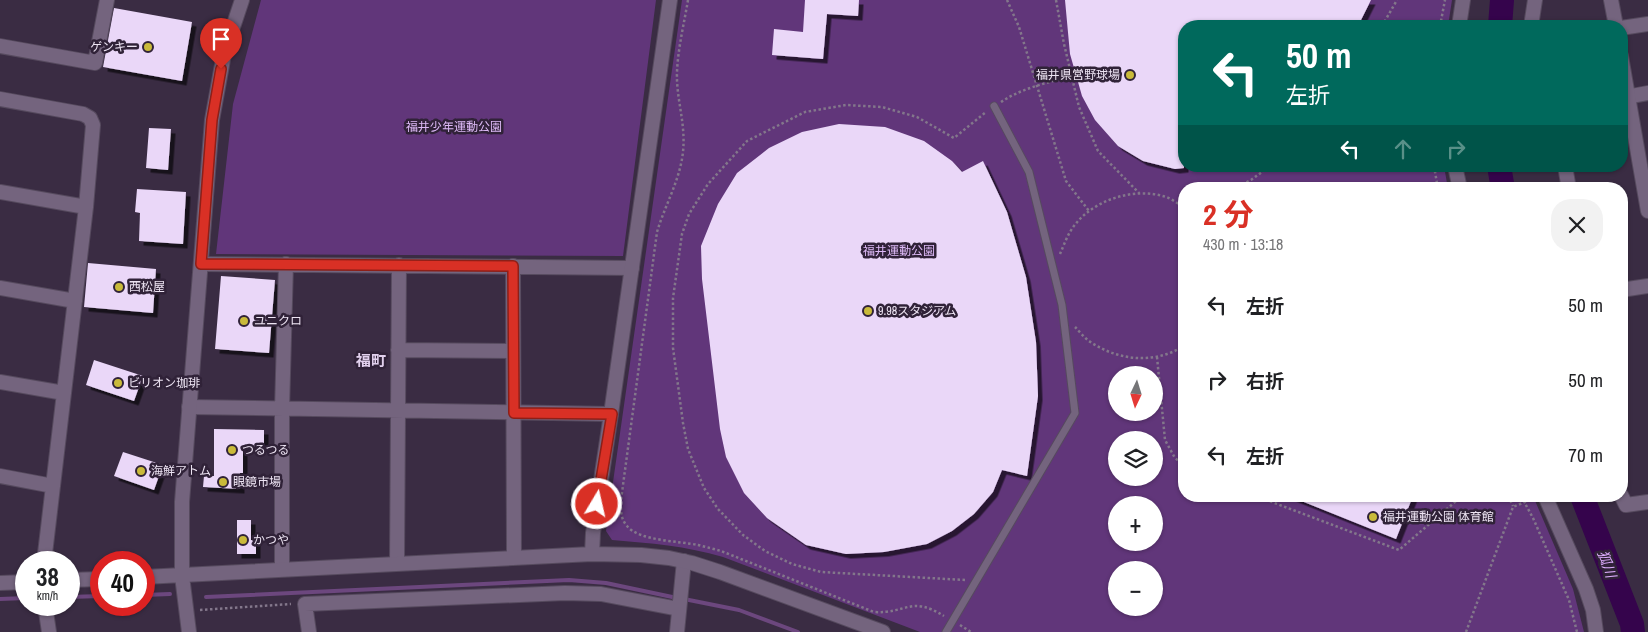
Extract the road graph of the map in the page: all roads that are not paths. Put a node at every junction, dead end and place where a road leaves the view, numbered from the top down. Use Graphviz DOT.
graph roads {
  1 [pos="107,0"];
  2 [pos="242,0"];
  3 [pos="670,0"];
  4 [pos="1463,0"];
  5 [pos="1534,0"];
  6 [pos="1612,0"];
  7 [pos="1459,20"];
  8 [pos="1532,20"];
  9 [pos="1615,20"];
  10 [pos="1648,24"];
  11 [pos="1628,27"];
  12 [pos="0,46"];
  13 [pos="1648,93"];
  14 [pos="1628,96"];
  15 [pos="0,99"];
  16 [pos="994,106"];
  17 [pos="1628,110"];
  18 [pos="1646,191"];
  19 [pos="0,192"];
  20 [pos="86,208"];
  21 [pos="1648,211"];
  22 [pos="201,264"];
  23 [pos="286,264"];
  24 [pos="400,266"];
  25 [pos="513,266"];
  26 [pos="632,268"];
  27 [pos="1648,286"];
  28 [pos="0,288"];
  29 [pos="1628,289"];
  30 [pos="74,301"];
  31 [pos="398,350"];
  32 [pos="513,351"];
  33 [pos="0,382"];
  34 [pos="64,393"];
  35 [pos="189,407"];
  36 [pos="282,410"];
  37 [pos="398,412"];
  38 [pos="514,413"];
  39 [pos="612,414"];
  40 [pos="0,476"];
  41 [pos="53,486"];
  42 [pos="1549,502"];
  43 [pos="1624,502"];
  44 [pos="1648,502"];
  45 [pos="45,551"];
  46 [pos="592,554"];
  47 [pos="514,557"];
  48 [pos="684,561"];
  49 [pos="397,563"];
  50 [pos="282,569"];
  51 [pos="182,576"];
  52 [pos="155,577"];
  53 [pos="15,582"];
  54 [pos="0,583"];
  55 [pos="680,608"];
  56 [pos="47,616"];
  57 [pos="49,632"];
  58 [pos="189,632"];
  59 [pos="309,632"];
  60 [pos="678,632"];
  61 [pos="883,632"];
  62 [pos="946,632"];
  63 [pos="1596,632"];
  1 -- 12 [label="street"];
  2 -- 22 [label="street"];
  3 -- 26 [label="street"];
  4 -- 7 [label="street"];
  5 -- 8 [label="street"];
  6 -- 9 [label="street"];
  10 -- 11 [label="street"];
  13 -- 14 [label="street"];
  15 -- 20 [label="street"];
  16 -- 62 [label="lane"];
  17 -- 18 [label="street"];
  18 -- 21 [label="street"];
  19 -- 20 [label="street"];
  20 -- 30 [label="street"];
  22 -- 23 [label="street"];
  22 -- 35 [label="street"];
  23 -- 24 [label="street"];
  23 -- 36 [label="street"];
  24 -- 25 [label="street"];
  24 -- 31 [label="street"];
  25 -- 26 [label="street"];
  25 -- 32 [label="street"];
  26 -- 39 [label="street"];
  27 -- 29 [label="street"];
  28 -- 30 [label="street"];
  30 -- 34 [label="street"];
  31 -- 32 [label="street"];
  31 -- 37 [label="street"];
  32 -- 38 [label="street"];
  33 -- 34 [label="street"];
  34 -- 41 [label="street"];
  35 -- 36 [label="street"];
  35 -- 51 [label="street"];
  36 -- 37 [label="street"];
  36 -- 50 [label="street"];
  37 -- 38 [label="street"];
  37 -- 49 [label="street"];
  38 -- 39 [label="street"];
  38 -- 47 [label="street"];
  39 -- 46 [label="street"];
  40 -- 41 [label="street"];
  41 -- 45 [label="street"];
  42 -- 63 [label="street"];
  43 -- 44 [label="street"];
  46 -- 47 [label="street"];
  46 -- 48 [label="street"];
  47 -- 49 [label="street"];
  48 -- 55 [label="street"];
  48 -- 61 [label="street"];
  49 -- 50 [label="street"];
  50 -- 51 [label="street"];
  51 -- 52 [label="street"];
  51 -- 58 [label="street"];
  53 -- 54 [label="street"];
  55 -- 59 [label="street"];
  55 -- 60 [label="street"];
  56 -- 57 [label="street"];
}
